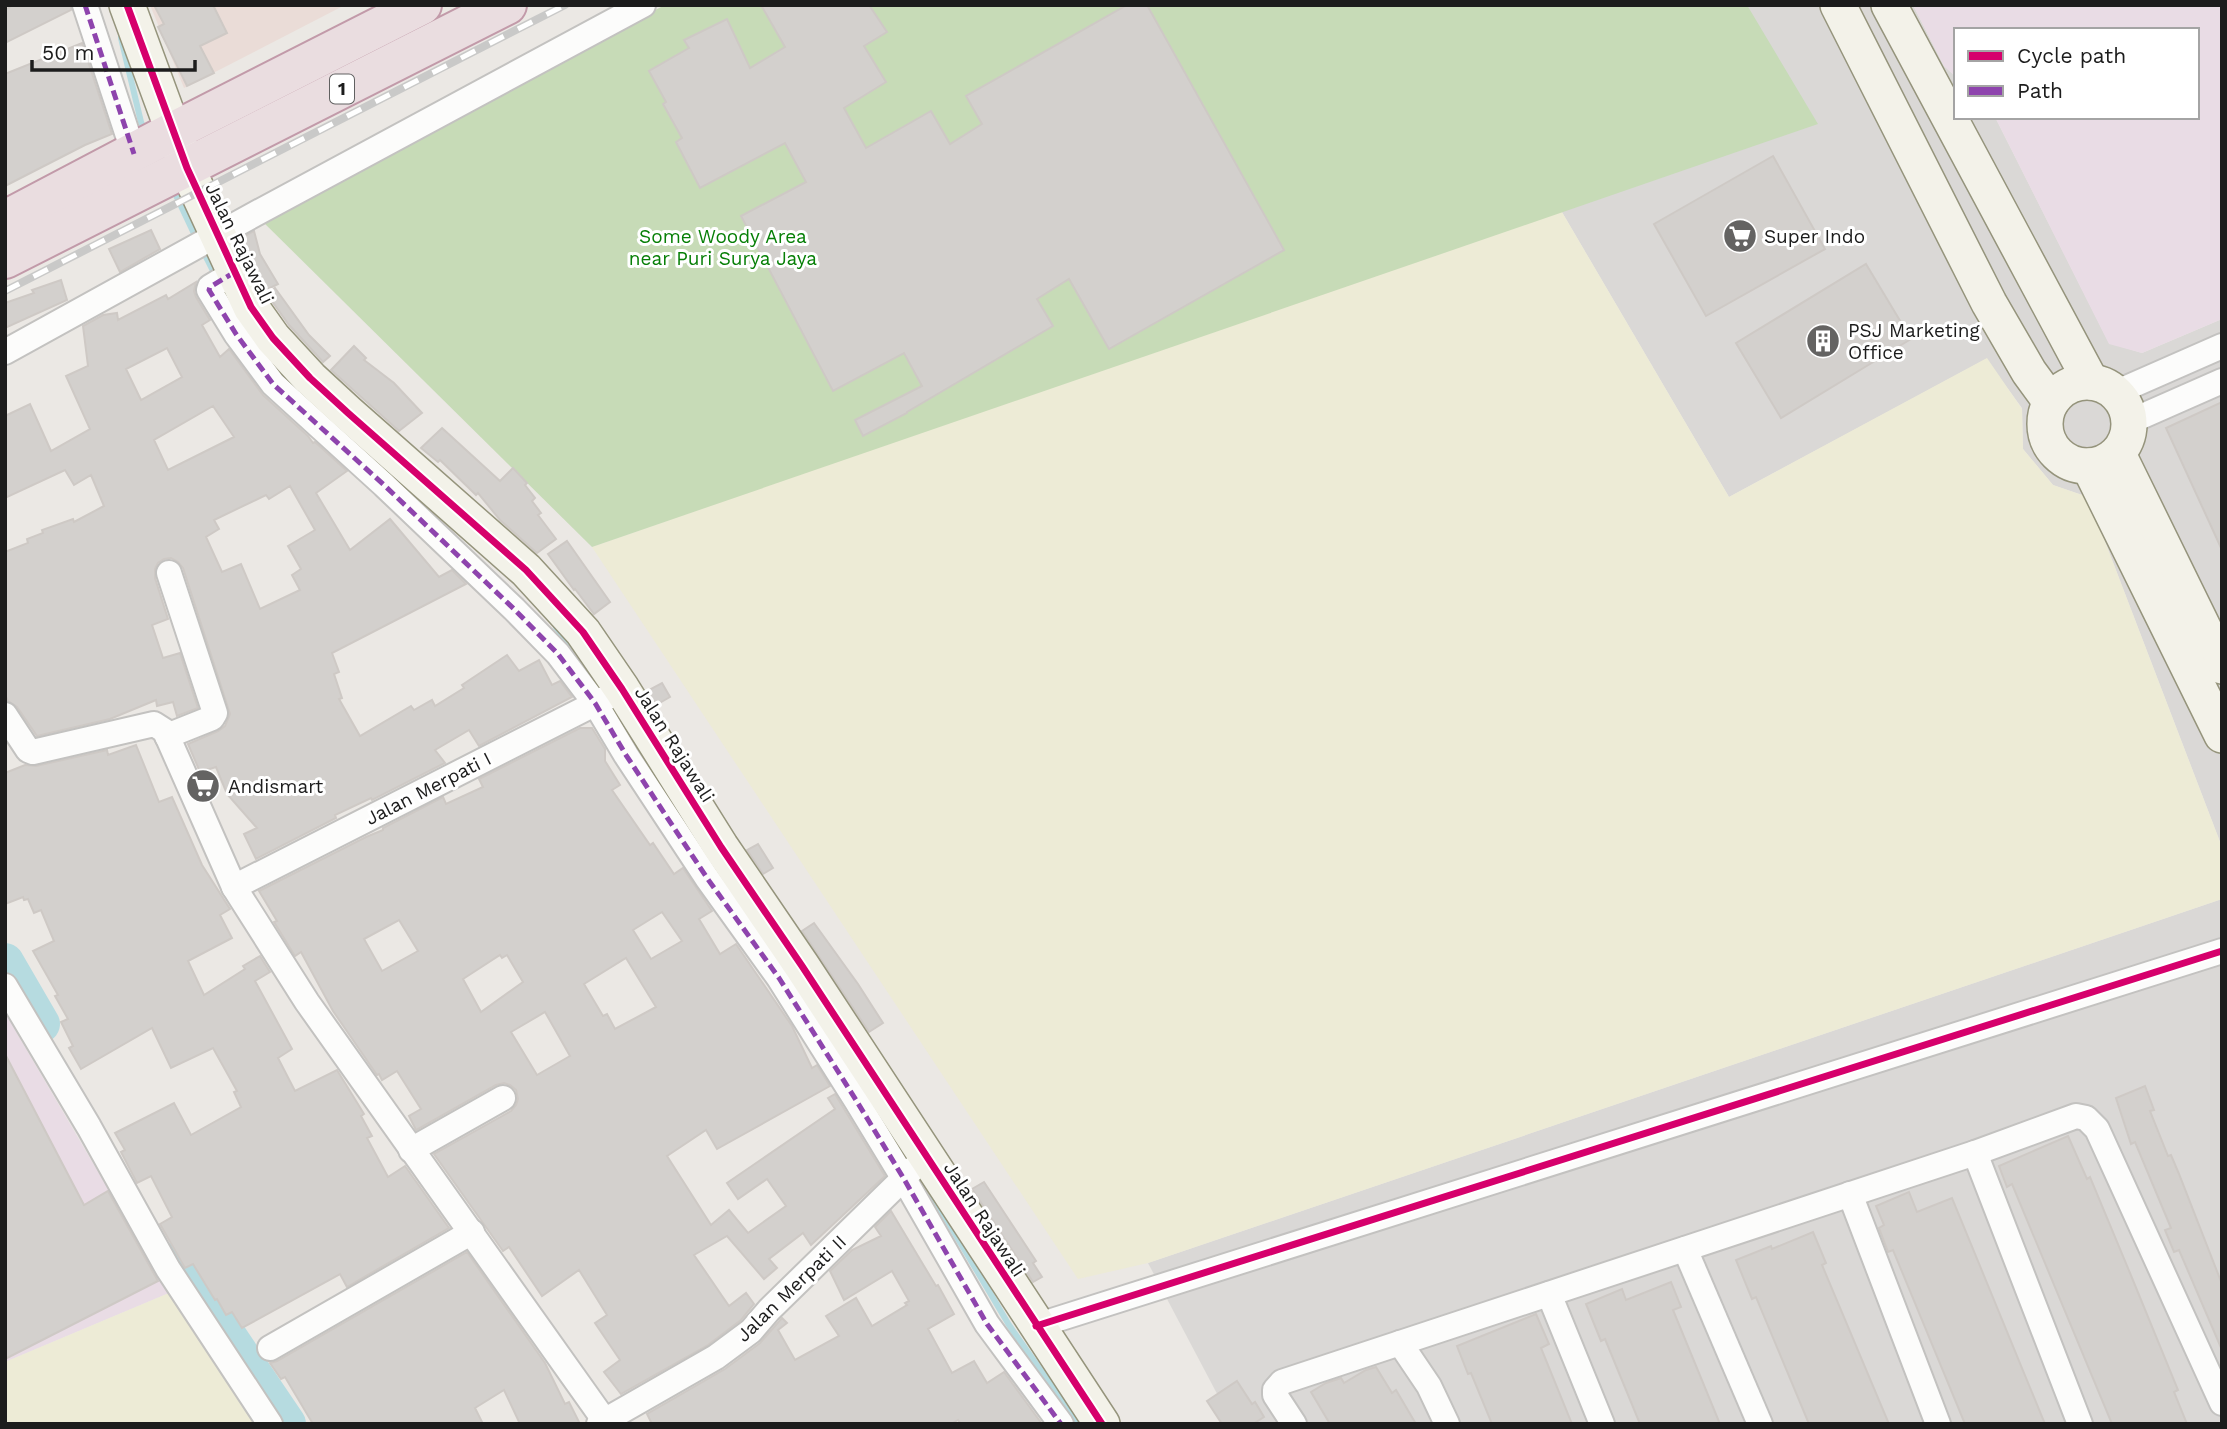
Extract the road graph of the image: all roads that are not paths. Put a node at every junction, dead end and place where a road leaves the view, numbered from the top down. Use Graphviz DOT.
graph roads {
  1 [pos="85,5"];
  2 [pos="127,5"];
  3 [pos="422,5"];
  4 [pos="643,5"];
  5 [pos="1838,5"];
  6 [pos="1889,5"];
  7 [pos="503,6"];
  8 [pos="161,157"];
  9 [pos="5,220"];
  10 [pos="206,241"];
  11 [pos="5,259"];
  12 [pos="2222,346"];
  13 [pos="5,352"];
  14 [pos="2222,381"];
  15 [pos="2051,402"];
  16 [pos="2108,423"];
  17 [pos="169,573"];
  18 [pos="2222,666"];
  19 [pos="609,696"];
  20 [pos="5,715"];
  21 [pos="2222,735"];
  22 [pos="167,736"];
  23 [pos="234,887"];
  24 [pos="2222,951"];
  25 [pos="5,986"];
  26 [pos="503,1097"];
  27 [pos="411,1150"];
  28 [pos="1975,1153"];
  29 [pos="914,1168"];
  30 [pos="1850,1194"];
  31 [pos="472,1232"];
  32 [pos="1685,1249"];
  33 [pos="1549,1294"];
  34 [pos="1036,1326"];
  35 [pos="1425,1335"];
  36 [pos="1400,1343"];
  37 [pos="270,1348"];
  38 [pos="1429,1386"];
  39 [pos="2222,1403"];
  40 [pos="604,1423"];
  41 [pos="270,1424"];
  42 [pos="1061,1424"];
  43 [pos="1102,1424"];
  44 [pos="1294,1424"];
  45 [pos="1447,1424"];
  46 [pos="1602,1424"];
  47 [pos="1759,1424"];
  48 [pos="1938,1424"];
  49 [pos="2080,1424"];
  1 -- 8 [label="street"];
  2 -- 8 [label="street, Jalan Rajawali"];
  3 -- 8 [label="highway, 1"];
  4 -- 10 [label="street"];
  5 -- 15 [label="street"];
  6 -- 16 [label="street"];
  7 -- 8 [label="highway, 1"];
  8 -- 9 [label="highway, 1"];
  8 -- 10 [label="street, Jalan Rajawali"];
  8 -- 11 [label="highway, 1"];
  10 -- 13 [label="street"];
  10 -- 19 [label="street, Jalan Rajawali"];
  12 -- 16 [label="street"];
  14 -- 16 [label="street"];
  15 -- 16 [label="street"];
  15 -- 16 [label="street"];
  16 -- 18 [label="street"];
  16 -- 21 [label="street"];
  17 -- 22 [label="street"];
  19 -- 23 [label="street, Jalan Merpati I"];
  19 -- 29 [label="street, Jalan Rajawali"];
  20 -- 22 [label="street"];
  22 -- 23 [label="street"];
  23 -- 27 [label="street"];
  24 -- 34 [label="street"];
  25 -- 41 [label="street"];
  26 -- 27 [label="street"];
  27 -- 31 [label="street"];
  28 -- 30 [label="street"];
  28 -- 39 [label="street"];
  28 -- 49 [label="street"];
  29 -- 34 [label="street, Jalan Rajawali"];
  29 -- 40 [label="street, Jalan Merpati II"];
  29 -- 42 [label="street"];
  30 -- 32 [label="street"];
  30 -- 48 [label="street"];
  31 -- 37 [label="street"];
  31 -- 40 [label="street"];
  32 -- 33 [label="street"];
  32 -- 47 [label="street"];
  33 -- 35 [label="street"];
  33 -- 46 [label="street"];
  34 -- 43 [label="street, Jalan Rajawali"];
  35 -- 36 [label="street"];
  35 -- 38 [label="street"];
  36 -- 38 [label="street"];
  36 -- 44 [label="street"];
  38 -- 45 [label="street"];
}
